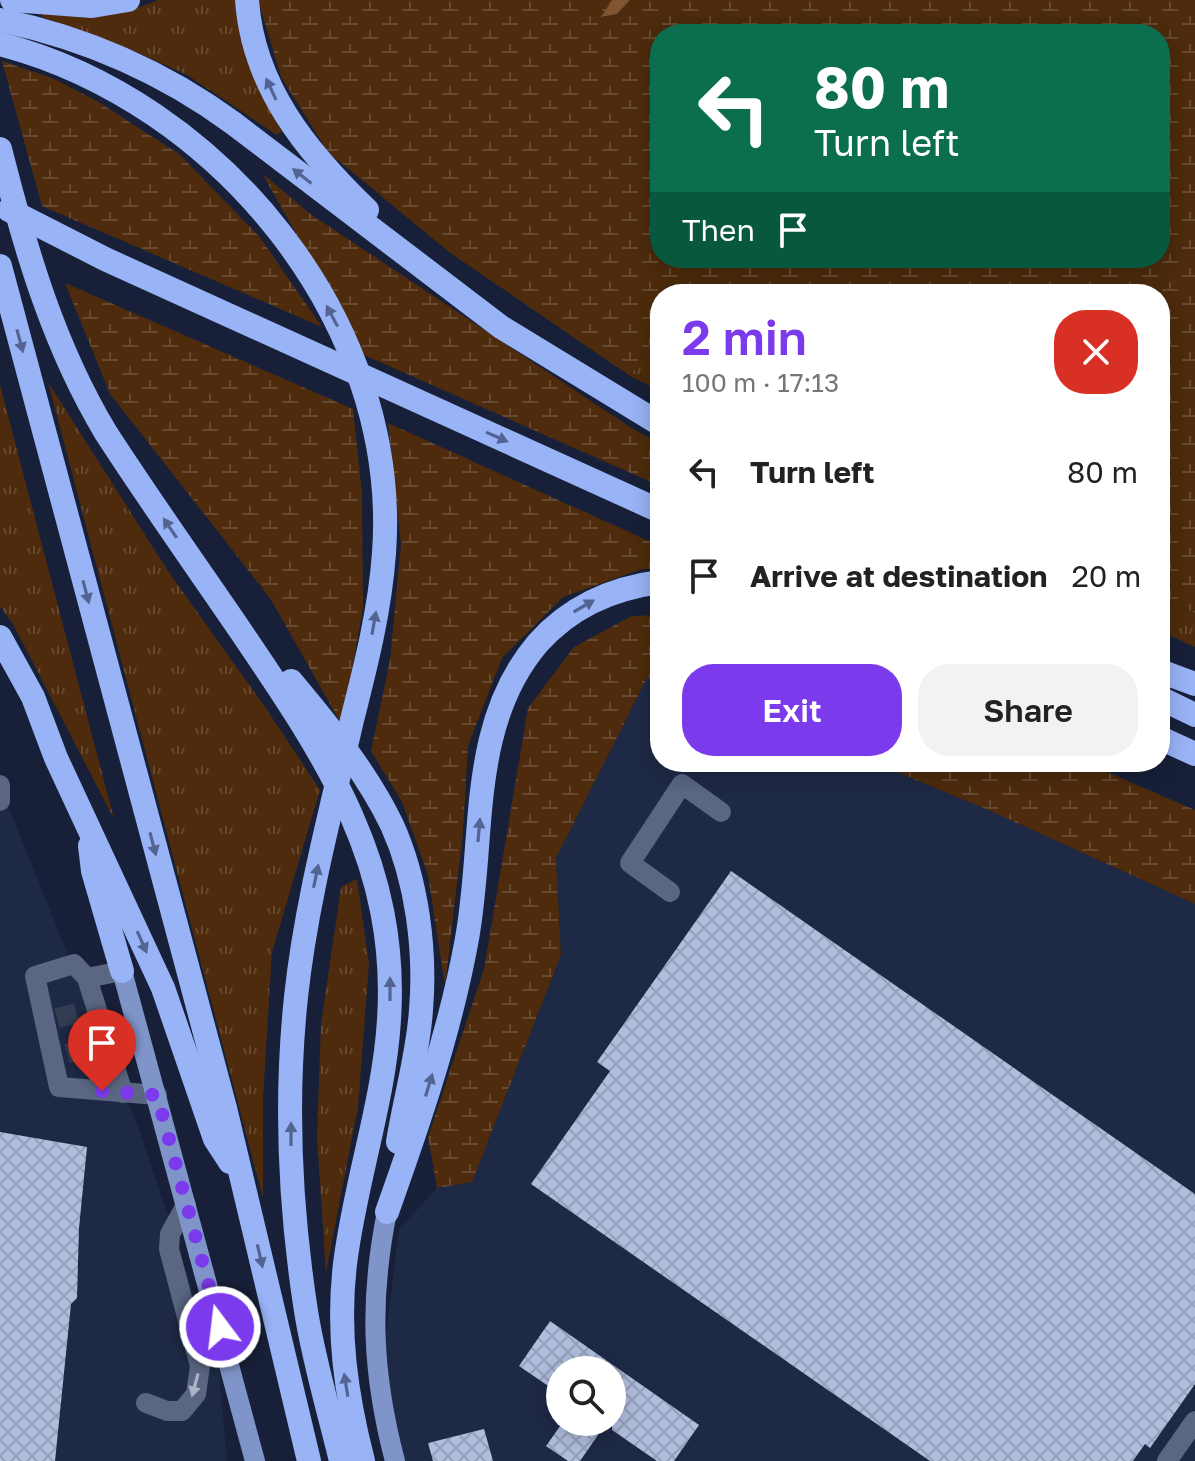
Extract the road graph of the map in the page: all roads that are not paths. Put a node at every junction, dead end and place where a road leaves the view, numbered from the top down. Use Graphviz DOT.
graph roads {
  1 [pos="12,0"];
  2 [pos="128,0"];
  3 [pos="247,0"];
  4 [pos="0,20"];
  5 [pos="0,44"];
  6 [pos="0,149"];
  7 [pos="0,205"];
  8 [pos="0,225"];
  9 [pos="105,259"];
  10 [pos="0,266"];
  11 [pos="431,274"];
  12 [pos="590,381"];
  13 [pos="650,408"];
  14 [pos="650,418"];
  15 [pos="650,506"];
  16 [pos="650,584"];
  17 [pos="214,592"];
  18 [pos="0,637"];
  19 [pos="1170,675"];
  20 [pos="1195,684"];
  21 [pos="1170,703"];
  22 [pos="1195,715"];
  23 [pos="1170,743"];
  24 [pos="1195,754"];
  25 [pos="0,785"];
  26 [pos="0,801"];
  27 [pos="721,812"];
  28 [pos="87,820"];
  29 [pos="670,892"];
  30 [pos="122,971"];
  31 [pos="87,978"];
  32 [pos="123,1093"];
  33 [pos="157,1095"];
  34 [pos="242,1180"];
  35 [pos="186,1205"];
  36 [pos="387,1212"];
  37 [pos="146,1403"];
  38 [pos="244,1417"];
  39 [pos="1195,1421"];
  40 [pos="242,1461"];
  41 [pos="255,1461"];
  42 [pos="309,1461"];
  43 [pos="341,1461"];
  44 [pos="363,1461"];
  45 [pos="395,1461"];
  46 [pos="1167,1461"];
  1 -- 2 [label="highway"];
  11 -- 3 [label="highway, one-way"];
  11 -- 4 [label="highway, one-way"];
  43 -- 5 [label="highway, one-way"];
  17 -- 6 [label="highway, one-way"];
  7 -- 9 [label="highway"];
  8 -- 9 [label="highway"];
  9 -- 15 [label="highway, one-way"];
  10 -- 34 [label="highway, one-way"];
  11 -- 12 [label="highway"];
  12 -- 13 [label="highway"];
  12 -- 14 [label="highway"];
  36 -- 16 [label="highway, one-way"];
  17 -- 36 [label="highway"];
  44 -- 17 [label="highway, one-way"];
  18 -- 28 [label="highway"];
  19 -- 20 [label="highway"];
  21 -- 22 [label="highway"];
  23 -- 24 [label="highway"];
  25 -- 26 [label="lane"];
  27 -- 29 [label="lane"];
  28 -- 30 [label="highway"];
  28 -- 34 [label="highway, one-way"];
  30 -- 31 [label="lane"];
  30 -- 33 [label="main road"];
  31 -- 32 [label="lane"];
  31 -- 32 [label="lane"];
  32 -- 33 [label="lane"];
  33 -- 35 [label="main road"];
  34 -- 42 [label="highway, one-way"];
  35 -- 37 [label="lane, one-way"];
  35 -- 38 [label="main road"];
  36 -- 45 [label="main road"];
  38 -- 40 [label="main road"];
  38 -- 41 [label="main road"];
  39 -- 46 [label="lane"];
}
